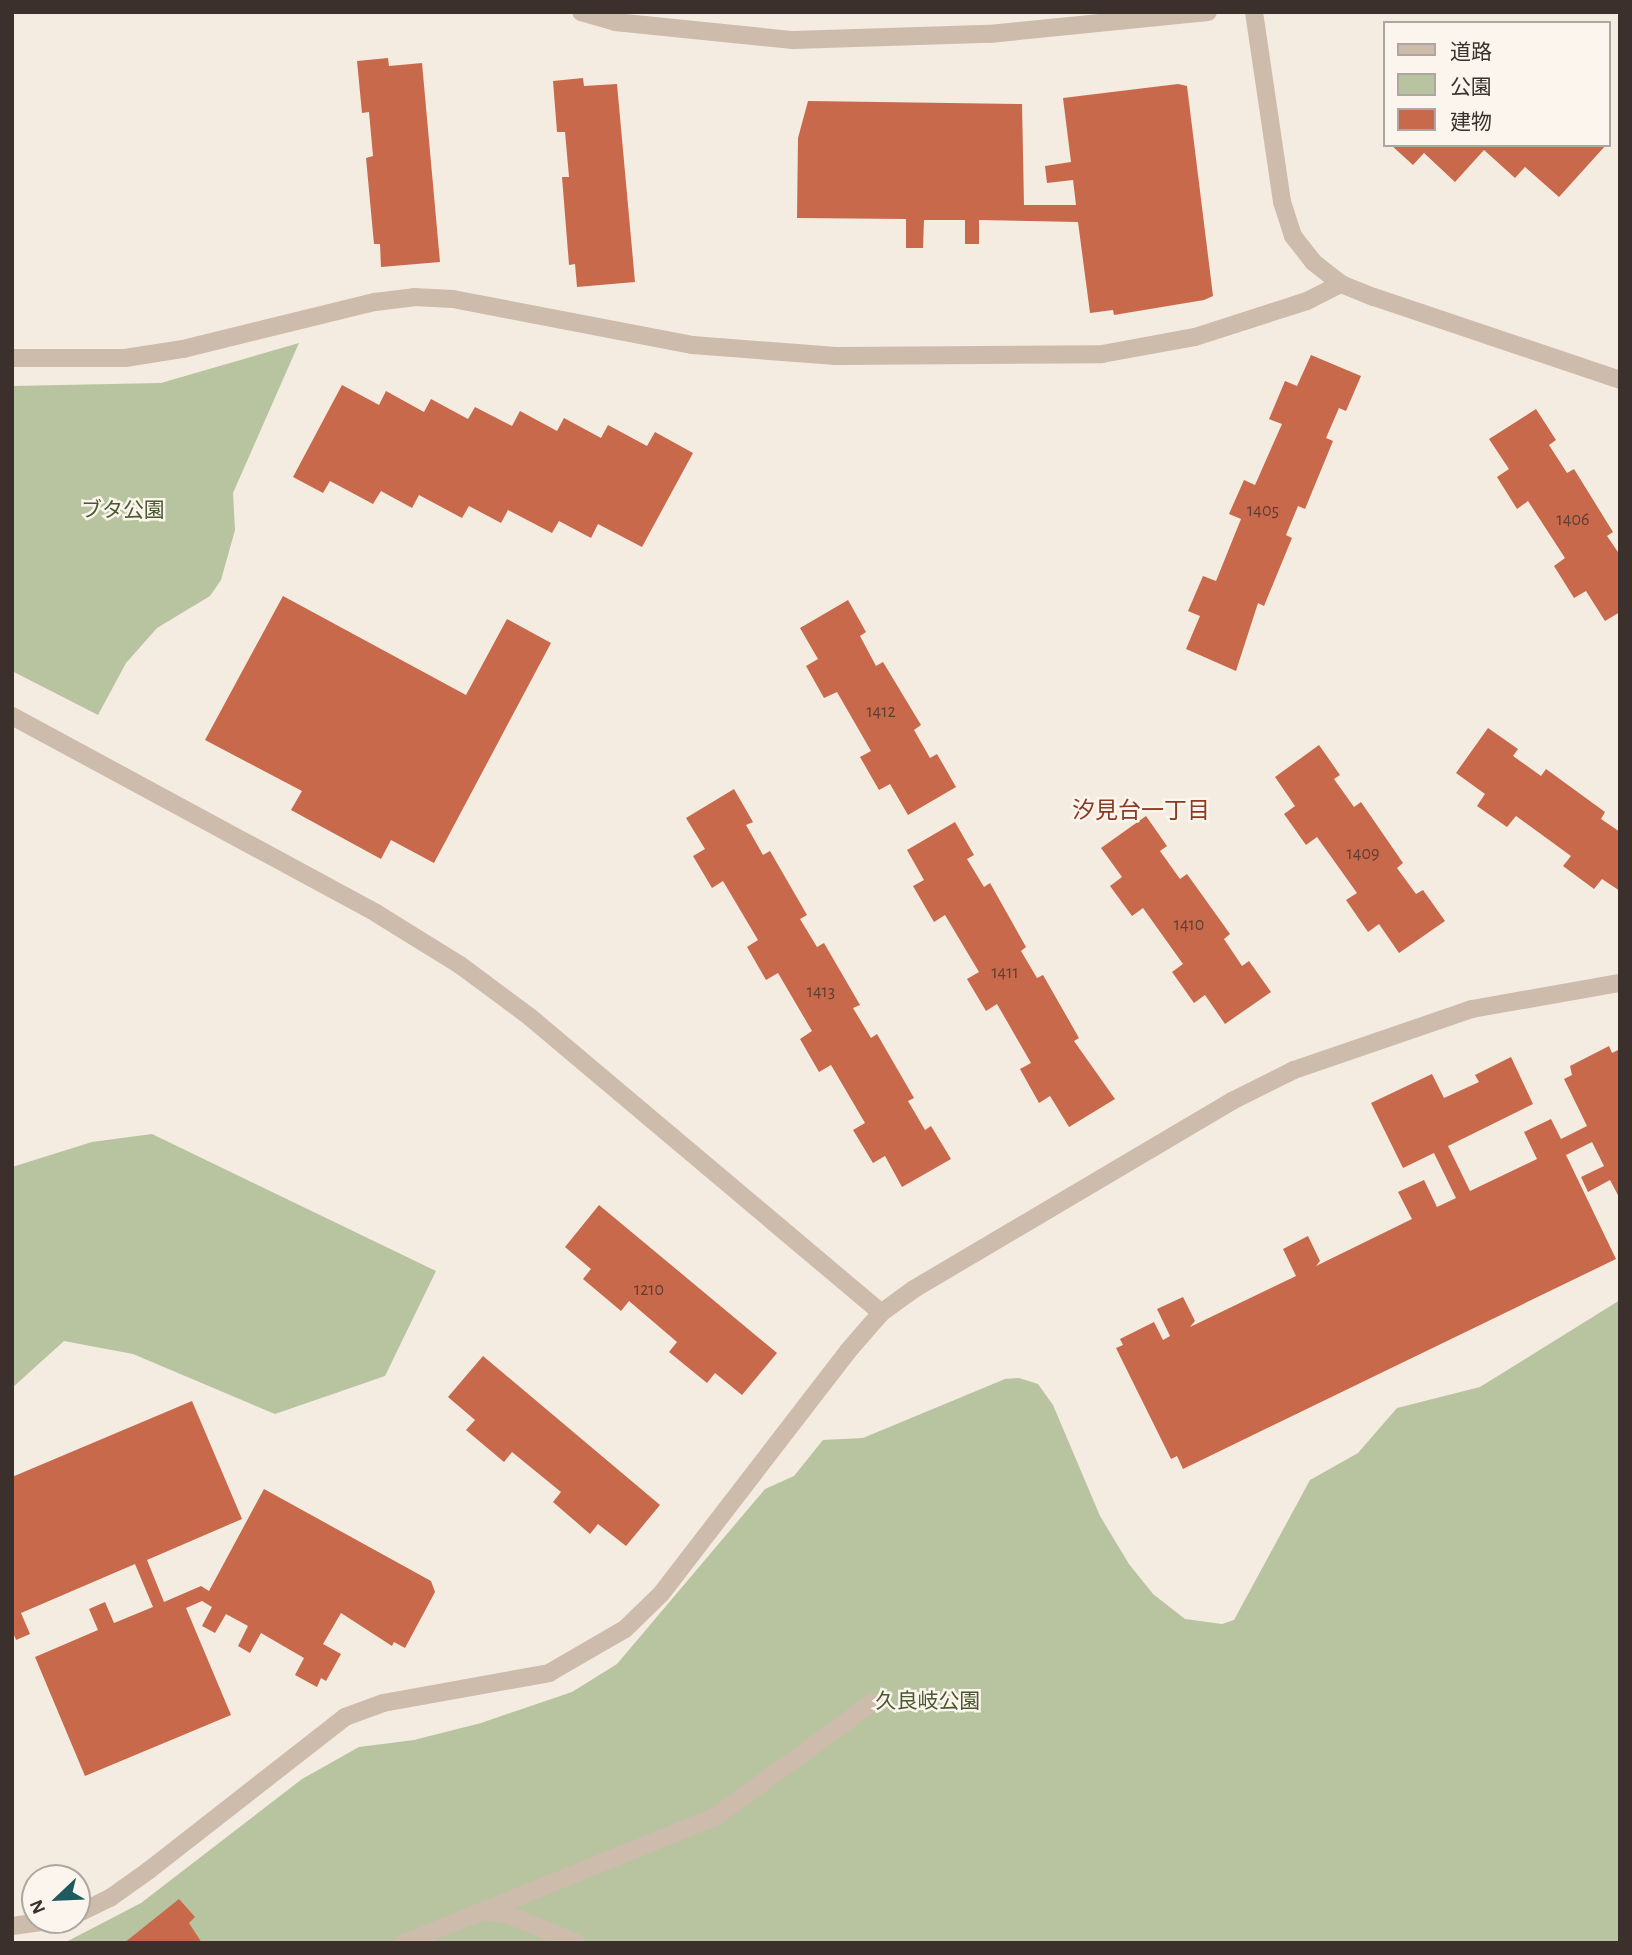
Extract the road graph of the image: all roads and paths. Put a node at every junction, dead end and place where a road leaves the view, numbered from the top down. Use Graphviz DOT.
graph roads {
  1 [pos="581,12"];
  2 [pos="1208,12"];
  3 [pos="1254,12"];
  4 [pos="1341,284"];
  5 [pos="12,358"];
  6 [pos="1620,380"];
  7 [pos="12,716"];
  8 [pos="1620,984"];
  9 [pos="881,1313"];
  10 [pos="873,1702"];
  11 [pos="91,1907"];
  12 [pos="479,1910"];
  13 [pos="404,1943"];
  14 [pos="576,1943"];
  1 -- 2 [label="street"];
  3 -- 4 [label="street"];
  4 -- 5 [label="street"];
  4 -- 6 [label="street"];
  7 -- 9 [label="street"];
  8 -- 9 [label="street"];
  9 -- 11 [label="street"];
  10 -- 12 [label="street"];
  12 -- 13 [label="street"];
  12 -- 14 [label="street"];
}
